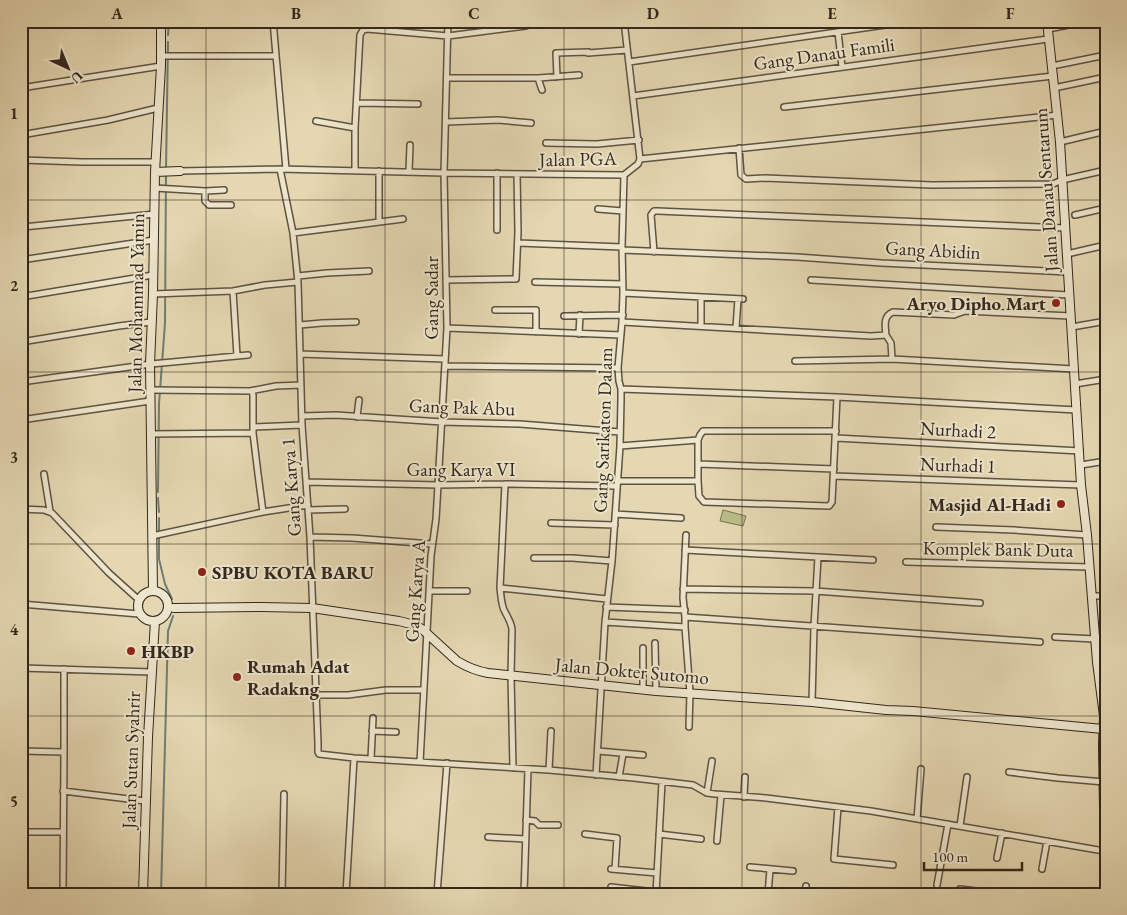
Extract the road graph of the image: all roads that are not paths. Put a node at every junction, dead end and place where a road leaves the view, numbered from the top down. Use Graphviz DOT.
graph roads {
  1 [pos="161,21"];
  2 [pos="273,21"];
  3 [pos="448,21"];
  4 [pos="554,21"];
  5 [pos="624,21"];
  6 [pos="913,21"];
  7 [pos="1089,21"];
  8 [pos="540,23"];
  9 [pos="1047,25"];
  10 [pos="526,26"];
  11 [pos="838,32"];
  12 [pos="448,36"];
  13 [pos="1048,39"];
  14 [pos="627,50"];
  15 [pos="1106,55"];
  16 [pos="161,56"];
  17 [pos="276,56"];
  18 [pos="629,62"];
  19 [pos="161,66"];
  20 [pos="1052,66"];
  21 [pos="842,67"];
  22 [pos="580,75"];
  23 [pos="1053,76"];
  24 [pos="557,77"];
  25 [pos="1106,77"];
  26 [pos="448,78"];
  27 [pos="538,78"];
  28 [pos="21,88"];
  29 [pos="1054,88"];
  30 [pos="542,90"];
  31 [pos="633,96"];
  32 [pos="357,103"];
  33 [pos="418,104"];
  34 [pos="784,107"];
  35 [pos="158,108"];
  36 [pos="1058,115"];
  37 [pos="316,121"];
  38 [pos="446,122"];
  39 [pos="531,123"];
  40 [pos="356,128"];
  41 [pos="1106,131"];
  42 [pos="21,135"];
  43 [pos="639,140"];
  44 [pos="1060,142"];
  45 [pos="546,143"];
  46 [pos="410,145"];
  47 [pos="739,148"];
  48 [pos="640,159"];
  49 [pos="21,160"];
  50 [pos="155,162"];
  51 [pos="283,169"];
  52 [pos="356,170"];
  53 [pos="1106,170"];
  54 [pos="180,171"];
  55 [pos="379,171"];
  56 [pos="155,172"];
  57 [pos="410,172"];
  58 [pos="444,173"];
  59 [pos="497,173"];
  60 [pos="517,174"];
  61 [pos="624,175"];
  62 [pos="1062,180"];
  63 [pos="155,188"];
  64 [pos="224,190"];
  65 [pos="205,191"];
  66 [pos="231,205"];
  67 [pos="1106,208"];
  68 [pos="598,209"];
  69 [pos="623,211"];
  70 [pos="154,214"];
  71 [pos="1069,217"];
  72 [pos="403,219"];
  73 [pos="379,222"];
  74 [pos="23,227"];
  75 [pos="1065,228"];
  76 [pos="497,230"];
  77 [pos="293,233"];
  78 [pos="154,240"];
  79 [pos="518,243"];
  80 [pos="1106,245"];
  81 [pos="622,248"];
  82 [pos="654,252"];
  83 [pos="1066,254"];
  84 [pos="21,260"];
  85 [pos="369,271"];
  86 [pos="1068,272"];
  87 [pos="153,275"];
  88 [pos="298,279"];
  89 [pos="446,280"];
  90 [pos="811,280"];
  91 [pos="536,282"];
  92 [pos="623,284"];
  93 [pos="233,291"];
  94 [pos="623,293"];
  95 [pos="153,294"];
  96 [pos="1069,295"];
  97 [pos="21,297"];
  98 [pos="701,297"];
  99 [pos="495,310"];
  100 [pos="580,315"];
  101 [pos="622,315"];
  102 [pos="564,316"];
  103 [pos="1071,316"];
  104 [pos="1106,321"];
  105 [pos="151,322"];
  106 [pos="356,322"];
  107 [pos="622,322"];
  108 [pos="300,325"];
  109 [pos="701,326"];
  110 [pos="1072,327"];
  111 [pos="447,328"];
  112 [pos="736,328"];
  113 [pos="536,332"];
  114 [pos="580,334"];
  115 [pos="621,335"];
  116 [pos="886,335"];
  117 [pos="21,342"];
  118 [pos="300,354"];
  119 [pos="248,355"];
  120 [pos="237,356"];
  121 [pos="445,359"];
  122 [pos="892,360"];
  123 [pos="795,361"];
  124 [pos="150,364"];
  125 [pos="445,366"];
  126 [pos="618,368"];
  127 [pos="1074,369"];
  128 [pos="1106,380"];
  129 [pos="21,382"];
  130 [pos="1075,384"];
  131 [pos="301,385"];
  132 [pos="621,389"];
  133 [pos="151,390"];
  134 [pos="250,391"];
  135 [pos="837,396"];
  136 [pos="359,400"];
  137 [pos="150,401"];
  138 [pos="1077,410"];
  139 [pos="302,416"];
  140 [pos="357,417"];
  141 [pos="21,420"];
  142 [pos="442,422"];
  143 [pos="302,425"];
  144 [pos="254,430"];
  145 [pos="836,431"];
  146 [pos="620,432"];
  147 [pos="150,434"];
  148 [pos="836,438"];
  149 [pos="698,440"];
  150 [pos="620,446"];
  151 [pos="1080,450"];
  152 [pos="1106,461"];
  153 [pos="699,464"];
  154 [pos="1081,465"];
  155 [pos="834,472"];
  156 [pos="44,474"];
  157 [pos="698,481"];
  158 [pos="306,482"];
  159 [pos="505,484"];
  160 [pos="617,484"];
  161 [pos="438,485"];
  162 [pos="1082,485"];
  163 [pos="308,508"];
  164 [pos="21,509"];
  165 [pos="345,509"];
  166 [pos="50,511"];
  167 [pos="263,512"];
  168 [pos="616,514"];
  169 [pos="680,518"];
  170 [pos="551,523"];
  171 [pos="615,525"];
  172 [pos="936,527"];
  173 [pos="1087,534"];
  174 [pos="686,535"];
  175 [pos="153,536"];
  176 [pos="310,538"];
  177 [pos="432,544"];
  178 [pos="685,550"];
  179 [pos="818,557"];
  180 [pos="534,558"];
  181 [pos="873,560"];
  182 [pos="612,561"];
  183 [pos="906,562"];
  184 [pos="1089,567"];
  185 [pos="500,588"];
  186 [pos="154,589"];
  187 [pos="683,589"];
  188 [pos="430,591"];
  189 [pos="467,591"];
  190 [pos="815,591"];
  191 [pos="1092,596"];
  192 [pos="1106,596"];
  193 [pos="137,598"];
  194 [pos="607,599"];
  195 [pos="980,602"];
  196 [pos="21,604"];
  197 [pos="170,608"];
  198 [pos="312,608"];
  199 [pos="606,608"];
  200 [pos="685,610"];
  201 [pos="136,612"];
  202 [pos="685,617"];
  203 [pos="605,622"];
  204 [pos="153,623"];
  205 [pos="685,627"];
  206 [pos="814,627"];
  207 [pos="428,634"];
  208 [pos="1056,637"];
  209 [pos="1095,639"];
  210 [pos="1040,642"];
  211 [pos="655,643"];
  212 [pos="643,648"];
  213 [pos="21,668"];
  214 [pos="64,669"];
  215 [pos="152,672"];
  216 [pos="511,676"];
  217 [pos="602,685"];
  218 [pos="424,690"];
  219 [pos="643,690"];
  220 [pos="656,692"];
  221 [pos="690,693"];
  222 [pos="317,695"];
  223 [pos="812,702"];
  224 [pos="1105,716"];
  225 [pos="373,718"];
  226 [pos="689,727"];
  227 [pos="1103,729"];
  228 [pos="372,731"];
  229 [pos="551,731"];
  230 [pos="396,732"];
  231 [pos="21,751"];
  232 [pos="598,751"];
  233 [pos="64,752"];
  234 [pos="623,754"];
  235 [pos="643,755"];
  236 [pos="354,758"];
  237 [pos="371,759"];
  238 [pos="712,761"];
  239 [pos="420,762"];
  240 [pos="446,764"];
  241 [pos="513,768"];
  242 [pos="528,769"];
  243 [pos="921,769"];
  244 [pos="548,770"];
  245 [pos="1009,772"];
  246 [pos="596,775"];
  247 [pos="619,777"];
  248 [pos="745,777"];
  249 [pos="967,777"];
  250 [pos="662,782"];
  251 [pos="1104,785"];
  252 [pos="63,791"];
  253 [pos="707,793"];
  254 [pos="284,794"];
  255 [pos="720,795"];
  256 [pos="744,796"];
  257 [pos="145,800"];
  258 [pos="838,807"];
  259 [pos="1105,809"];
  260 [pos="917,819"];
  261 [pos="526,820"];
  262 [pos="948,824"];
  263 [pos="558,825"];
  264 [pos="960,826"];
  265 [pos="1105,830"];
  266 [pos="21,832"];
  267 [pos="63,832"];
  268 [pos="1002,833"];
  269 [pos="585,834"];
  270 [pos="659,834"];
  271 [pos="488,837"];
  272 [pos="525,839"];
  273 [pos="701,839"];
  274 [pos="716,840"];
  275 [pos="1047,841"];
  276 [pos="1104,851"];
  277 [pos="997,858"];
  278 [pos="893,865"];
  279 [pos="750,867"];
  280 [pos="1042,869"];
  281 [pos="770,870"];
  282 [pos="793,871"];
  283 [pos="657,873"];
  284 [pos="937,885"];
  285 [pos="806,886"];
  286 [pos="611,887"];
  287 [pos="976,891"];
  288 [pos="656,893"];
  289 [pos="62,894"];
  290 [pos="143,894"];
  291 [pos="282,894"];
  292 [pos="346,894"];
  293 [pos="437,894"];
  294 [pos="524,894"];
  295 [pos="673,894"];
  296 [pos="768,894"];
  297 [pos="805,894"];
  298 [pos="960,894"];
  299 [pos="1104,894"];
  1 -- 16 [label="street, Jalan Mohammad Yamin"];
  2 -- 17 [label="street, Gang Karya 1"];
  3 -- 12 [label="street, Gang Sadar"];
  4 -- 8 [label="street"];
  5 -- 14 [label="street"];
  6 -- 11 [label="street"];
  7 -- 9 [label="street"];
  9 -- 13 [label="street, Jalan Danau Sentarum"];
  10 -- 12 [label="street"];
  11 -- 18 [label="street"];
  11 -- 21 [label="street"];
  12 -- 26 [label="street, Gang Sadar"];
  12 -- 32 [label="street"];
  13 -- 20 [label="street, Jalan Danau Sentarum"];
  13 -- 21 [label="street, Gang Danau Famili"];
  14 -- 18 [label="street"];
  14 -- 24 [label="street"];
  15 -- 20 [label="street"];
  16 -- 17 [label="street"];
  16 -- 19 [label="street, Jalan Mohammad Yamin"];
  17 -- 51 [label="street, Gang Karya 1"];
  18 -- 31 [label="street"];
  19 -- 28 [label="street"];
  19 -- 35 [label="street, Jalan Mohammad Yamin"];
  20 -- 23 [label="street, Jalan Danau Sentarum"];
  21 -- 31 [label="street, Gang Danau Famili"];
  22 -- 24 [label="street"];
  23 -- 29 [label="street, Jalan Danau Sentarum"];
  23 -- 34 [label="street"];
  24 -- 27 [label="street"];
  25 -- 29 [label="street"];
  26 -- 27 [label="street"];
  26 -- 38 [label="street, Gang Sadar"];
  27 -- 30 [label="street"];
  29 -- 36 [label="street, Jalan Danau Sentarum"];
  31 -- 43 [label="street"];
  32 -- 33 [label="street"];
  32 -- 40 [label="street"];
  35 -- 42 [label="street"];
  35 -- 50 [label="street, Jalan Mohammad Yamin"];
  36 -- 44 [label="street, Jalan Danau Sentarum"];
  36 -- 47 [label="street, Jalan PGA"];
  37 -- 40 [label="street"];
  38 -- 39 [label="street"];
  38 -- 58 [label="street, Gang Sadar"];
  40 -- 52 [label="street"];
  41 -- 44 [label="street"];
  43 -- 45 [label="street"];
  43 -- 48 [label="street"];
  44 -- 62 [label="street, Jalan Danau Sentarum"];
  46 -- 57 [label="street"];
  47 -- 48 [label="street, Jalan PGA"];
  47 -- 62 [label="street"];
  48 -- 61 [label="street, Jalan PGA"];
  49 -- 50 [label="street"];
  50 -- 56 [label="street, Jalan Mohammad Yamin"];
  51 -- 52 [label="street, Jalan PGA"];
  51 -- 54 [label="street, Jalan PGA"];
  51 -- 77 [label="street, Gang Karya 1"];
  52 -- 55 [label="street, Jalan PGA"];
  53 -- 62 [label="street"];
  54 -- 56 [label="street"];
  55 -- 57 [label="street, Jalan PGA"];
  55 -- 73 [label="street"];
  56 -- 63 [label="street, Jalan Mohammad Yamin"];
  57 -- 58 [label="street, Jalan PGA"];
  58 -- 59 [label="street, Jalan PGA"];
  58 -- 89 [label="street, Gang Sadar"];
  59 -- 60 [label="street, Jalan PGA"];
  59 -- 76 [label="street"];
  60 -- 61 [label="street, Jalan PGA"];
  60 -- 79 [label="street"];
  61 -- 69 [label="street, Gang Sarikaton Dalam"];
  62 -- 71 [label="street, Jalan Danau Sentarum"];
  63 -- 65 [label="street"];
  63 -- 70 [label="street, Jalan Mohammad Yamin"];
  64 -- 65 [label="street"];
  65 -- 66 [label="street"];
  67 -- 71 [label="street"];
  68 -- 69 [label="street"];
  69 -- 81 [label="street, Gang Sarikaton Dalam"];
  70 -- 74 [label="street"];
  70 -- 78 [label="street, Jalan Mohammad Yamin"];
  71 -- 75 [label="street, Jalan Danau Sentarum"];
  72 -- 73 [label="street"];
  73 -- 77 [label="street"];
  75 -- 82 [label="street"];
  75 -- 83 [label="street, Jalan Danau Sentarum"];
  77 -- 88 [label="street, Gang Karya 1"];
  78 -- 84 [label="street"];
  78 -- 87 [label="street, Jalan Mohammad Yamin"];
  79 -- 81 [label="street, Gang Abidin"];
  79 -- 89 [label="street"];
  80 -- 83 [label="street"];
  81 -- 82 [label="street, Gang Abidin"];
  81 -- 92 [label="street, Gang Sarikaton Dalam"];
  82 -- 86 [label="street, Gang Abidin"];
  83 -- 86 [label="street, Jalan Danau Sentarum"];
  85 -- 88 [label="street"];
  86 -- 96 [label="street, Jalan Danau Sentarum"];
  87 -- 95 [label="street, Jalan Mohammad Yamin"];
  87 -- 97 [label="street"];
  88 -- 93 [label="street"];
  88 -- 108 [label="street, Gang Karya 1"];
  89 -- 111 [label="street, Gang Sadar"];
  90 -- 96 [label="street"];
  91 -- 92 [label="street"];
  92 -- 94 [label="street, Gang Sarikaton Dalam"];
  93 -- 95 [label="street"];
  93 -- 120 [label="street"];
  94 -- 98 [label="street"];
  94 -- 101 [label="street, Gang Sarikaton Dalam"];
  95 -- 105 [label="street, Jalan Mohammad Yamin"];
  96 -- 103 [label="street, Jalan Danau Sentarum"];
  98 -- 109 [label="street"];
  98 -- 112 [label="street"];
  99 -- 113 [label="street"];
  100 -- 101 [label="street"];
  100 -- 102 [label="street"];
  100 -- 114 [label="street"];
  101 -- 107 [label="street, Gang Sarikaton Dalam"];
  103 -- 110 [label="street, Jalan Danau Sentarum"];
  103 -- 116 [label="street"];
  104 -- 110 [label="street"];
  105 -- 117 [label="street"];
  105 -- 124 [label="street, Jalan Mohammad Yamin"];
  106 -- 108 [label="street"];
  107 -- 109 [label="street"];
  107 -- 115 [label="street, Gang Sarikaton Dalam"];
  108 -- 118 [label="street, Gang Karya 1"];
  109 -- 112 [label="street"];
  110 -- 127 [label="street, Jalan Danau Sentarum"];
  111 -- 113 [label="street"];
  111 -- 121 [label="street, Gang Sadar"];
  112 -- 116 [label="street"];
  113 -- 114 [label="street"];
  114 -- 115 [label="street"];
  115 -- 126 [label="street, Gang Sarikaton Dalam"];
  116 -- 122 [label="street"];
  118 -- 121 [label="street"];
  118 -- 131 [label="street, Gang Karya 1"];
  119 -- 120 [label="street"];
  120 -- 124 [label="street"];
  121 -- 125 [label="street, Gang Sadar"];
  122 -- 123 [label="street"];
  122 -- 127 [label="street"];
  124 -- 129 [label="street"];
  124 -- 133 [label="street, Jalan Mohammad Yamin"];
  125 -- 126 [label="street"];
  125 -- 142 [label="street, Gang Sadar"];
  126 -- 132 [label="street, Gang Sarikaton Dalam"];
  127 -- 130 [label="street, Jalan Danau Sentarum"];
  128 -- 130 [label="street"];
  130 -- 138 [label="street, Jalan Danau Sentarum"];
  131 -- 134 [label="street"];
  131 -- 139 [label="street, Gang Karya 1"];
  132 -- 135 [label="street"];
  132 -- 146 [label="street, Gang Sarikaton Dalam"];
  133 -- 134 [label="street"];
  133 -- 137 [label="street, Jalan Mohammad Yamin"];
  134 -- 144 [label="street"];
  135 -- 138 [label="street"];
  135 -- 145 [label="street"];
  136 -- 140 [label="street"];
  137 -- 141 [label="street"];
  137 -- 147 [label="street, Jalan Mohammad Yamin"];
  138 -- 151 [label="street, Jalan Danau Sentarum"];
  139 -- 140 [label="street, Gang Pak Abu"];
  139 -- 143 [label="street, Gang Karya 1"];
  140 -- 142 [label="street, Gang Pak Abu"];
  142 -- 146 [label="street, Gang Pak Abu"];
  142 -- 161 [label="street, Gang Karya A"];
  143 -- 144 [label="street"];
  143 -- 158 [label="street, Gang Karya 1"];
  144 -- 147 [label="street"];
  144 -- 167 [label="street"];
  145 -- 148 [label="street"];
  145 -- 149 [label="street"];
  146 -- 150 [label="street, Gang Sarikaton Dalam"];
  147 -- 175 [label="street, Jalan Mohammad Yamin"];
  148 -- 151 [label="street, Nurhadi 2"];
  148 -- 155 [label="street"];
  149 -- 150 [label="street"];
  149 -- 153 [label="street"];
  150 -- 160 [label="street, Gang Sarikaton Dalam"];
  151 -- 154 [label="street, Jalan Danau Sentarum"];
  152 -- 154 [label="street"];
  153 -- 155 [label="street, Nurhadi 1"];
  153 -- 157 [label="street"];
  154 -- 162 [label="street, Jalan Danau Sentarum"];
  155 -- 157 [label="street"];
  155 -- 162 [label="street, Nurhadi 1"];
  156 -- 166 [label="street"];
  157 -- 160 [label="street, Gang Karya VI"];
  158 -- 161 [label="street, Gang Karya VI"];
  158 -- 163 [label="street, Gang Karya 1"];
  159 -- 160 [label="street, Gang Karya VI"];
  159 -- 161 [label="street, Gang Karya VI"];
  159 -- 185 [label="street"];
  160 -- 168 [label="street, Gang Sarikaton Dalam"];
  161 -- 177 [label="street, Gang Karya A"];
  162 -- 173 [label="street, Jalan Danau Sentarum"];
  163 -- 165 [label="street"];
  163 -- 167 [label="street"];
  163 -- 176 [label="street, Gang Karya 1"];
  164 -- 166 [label="street"];
  166 -- 193 [label="street"];
  167 -- 175 [label="street"];
  168 -- 169 [label="street"];
  168 -- 171 [label="street, Gang Sarikaton Dalam"];
  170 -- 171 [label="street"];
  171 -- 182 [label="street, Gang Sarikaton Dalam"];
  172 -- 173 [label="street"];
  173 -- 184 [label="street, Jalan Danau Sentarum"];
  174 -- 178 [label="street"];
  175 -- 186 [label="street, Jalan Mohammad Yamin"];
  176 -- 177 [label="street"];
  176 -- 198 [label="street, Gang Karya 1"];
  177 -- 188 [label="street, Gang Karya A"];
  178 -- 179 [label="street"];
  178 -- 187 [label="street"];
  179 -- 181 [label="street"];
  179 -- 190 [label="street"];
  180 -- 182 [label="street"];
  182 -- 194 [label="street, Gang Sarikaton Dalam"];
  183 -- 184 [label="street, Komplek Bank Duta"];
  184 -- 191 [label="street, Jalan Danau Sentarum"];
  185 -- 194 [label="street"];
  185 -- 216 [label="street"];
  186 -- 193 [label="street"];
  186 -- 197 [label="street"];
  187 -- 190 [label="street"];
  187 -- 200 [label="street"];
  188 -- 189 [label="street"];
  188 -- 207 [label="street, Gang Karya A"];
  190 -- 195 [label="street"];
  190 -- 206 [label="street"];
  191 -- 192 [label="street"];
  191 -- 209 [label="street, Jalan Danau Sentarum"];
  193 -- 201 [label="street"];
  194 -- 199 [label="street, Gang Sarikaton Dalam"];
  196 -- 201 [label="street"];
  197 -- 198 [label="street, Jalan Dokter Sutomo"];
  197 -- 204 [label="street"];
  198 -- 207 [label="street, Jalan Dokter Sutomo"];
  198 -- 222 [label="street, Gang Karya 1"];
  199 -- 200 [label="street"];
  199 -- 203 [label="street, Gang Sarikaton Dalam"];
  200 -- 202 [label="street"];
  201 -- 204 [label="street"];
  202 -- 205 [label="street"];
  202 -- 206 [label="street"];
  203 -- 205 [label="street"];
  203 -- 217 [label="street, Gang Sarikaton Dalam"];
  204 -- 215 [label="street, Jalan Sutan Syahrir"];
  205 -- 221 [label="street"];
  206 -- 210 [label="street"];
  206 -- 223 [label="street"];
  207 -- 216 [label="street, Jalan Dokter Sutomo"];
  207 -- 218 [label="street, Gang Karya A"];
  208 -- 209 [label="street"];
  209 -- 224 [label="street, Jalan Danau Sentarum"];
  211 -- 220 [label="street"];
  212 -- 219 [label="street"];
  213 -- 214 [label="street"];
  214 -- 215 [label="street"];
  214 -- 233 [label="street"];
  215 -- 257 [label="street, Jalan Sutan Syahrir"];
  216 -- 217 [label="street, Jalan Dokter Sutomo"];
  216 -- 241 [label="street"];
  217 -- 219 [label="street, Jalan Dokter Sutomo"];
  217 -- 232 [label="street, Gang Sarikaton Dalam"];
  218 -- 222 [label="street"];
  218 -- 239 [label="street, Gang Karya A"];
  219 -- 220 [label="street, Jalan Dokter Sutomo"];
  220 -- 221 [label="street, Jalan Dokter Sutomo"];
  221 -- 223 [label="street, Jalan Dokter Sutomo"];
  221 -- 226 [label="street"];
  222 -- 236 [label="street, Gang Karya 1"];
  223 -- 227 [label="street, Jalan Dokter Sutomo"];
  224 -- 227 [label="street, Jalan Danau Sentarum"];
  225 -- 228 [label="street"];
  227 -- 251 [label="street, Jalan Danau Sentarum"];
  228 -- 230 [label="street"];
  228 -- 237 [label="street"];
  229 -- 244 [label="street"];
  231 -- 233 [label="street"];
  232 -- 234 [label="street"];
  232 -- 246 [label="street, Gang Sarikaton Dalam"];
  233 -- 252 [label="street"];
  234 -- 235 [label="street"];
  234 -- 247 [label="street"];
  236 -- 237 [label="street, Gang Karya 1"];
  236 -- 292 [label="street"];
  237 -- 239 [label="street, Gang Karya 1"];
  238 -- 253 [label="street"];
  239 -- 240 [label="street, Gang Karya 1"];
  240 -- 241 [label="street, Gang Karya 1"];
  240 -- 293 [label="street"];
  241 -- 242 [label="street, Gang Karya 1"];
  242 -- 244 [label="street, Gang Karya 1"];
  242 -- 261 [label="street"];
  243 -- 260 [label="street"];
  244 -- 246 [label="street, Gang Karya 1"];
  245 -- 251 [label="street"];
  246 -- 247 [label="street, Gang Karya 1"];
  247 -- 250 [label="street, Gang Karya 1"];
  248 -- 256 [label="street"];
  249 -- 264 [label="street"];
  250 -- 253 [label="street, Gang Karya 1"];
  250 -- 270 [label="street"];
  251 -- 259 [label="street, Jalan Danau Sentarum"];
  252 -- 257 [label="street"];
  252 -- 267 [label="street"];
  253 -- 255 [label="street, Gang Karya 1"];
  254 -- 291 [label="street"];
  255 -- 256 [label="street, Gang Karya 1"];
  255 -- 274 [label="street"];
  256 -- 258 [label="street, Gang Karya 1"];
  257 -- 290 [label="street, Jalan Sutan Syahrir"];
  258 -- 260 [label="street, Gang Karya 1"];
  258 -- 278 [label="street"];
  259 -- 265 [label="street, Jalan Danau Sentarum"];
  260 -- 262 [label="street, Gang Karya 1"];
  261 -- 263 [label="street"];
  261 -- 272 [label="street"];
  262 -- 264 [label="street, Gang Karya 1"];
  262 -- 284 [label="street"];
  264 -- 268 [label="street, Gang Karya 1"];
  265 -- 276 [label="street, Jalan Danau Sentarum"];
  266 -- 267 [label="street"];
  267 -- 289 [label="street"];
  268 -- 275 [label="street, Gang Karya 1"];
  268 -- 277 [label="street"];
  269 -- 283 [label="street"];
  270 -- 273 [label="street"];
  270 -- 283 [label="street"];
  271 -- 272 [label="street"];
  272 -- 294 [label="street"];
  275 -- 276 [label="street, Gang Karya 1"];
  275 -- 280 [label="street"];
  276 -- 299 [label="street, Jalan Danau Sentarum"];
  279 -- 281 [label="street"];
  281 -- 282 [label="street"];
  281 -- 296 [label="street"];
  283 -- 288 [label="street"];
  285 -- 297 [label="street"];
  286 -- 288 [label="street"];
  287 -- 298 [label="street"];
  288 -- 295 [label="street"];
}
